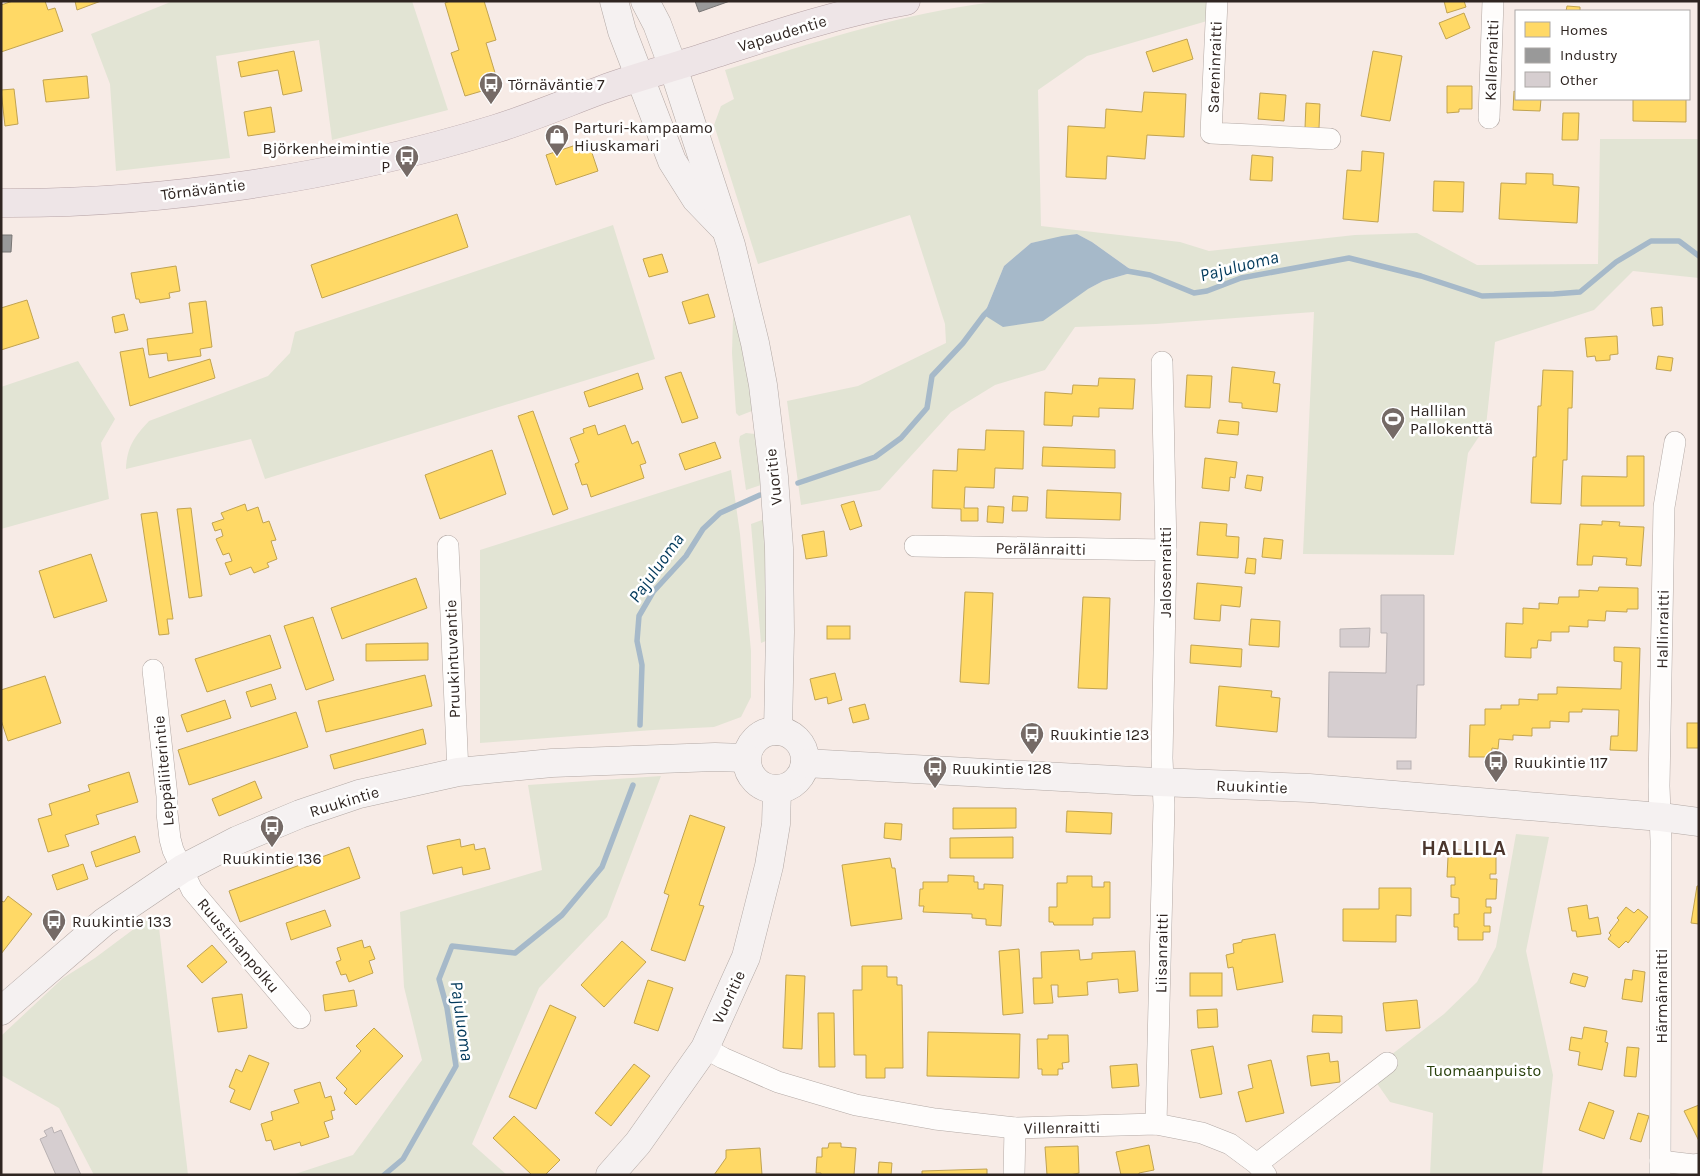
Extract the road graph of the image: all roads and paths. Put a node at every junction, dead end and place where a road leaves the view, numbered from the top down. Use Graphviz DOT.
graph roads {
  1 [pos="614,1"];
  2 [pos="645,1"];
  3 [pos="906,1"];
  4 [pos="1217,1"];
  5 [pos="1493,1"];
  6 [pos="657,72"];
  7 [pos="1489,118"];
  8 [pos="1330,139"];
  9 [pos="1,203"];
  10 [pos="1162,362"];
  11 [pos="1675,442"];
  12 [pos="448,546"];
  13 [pos="915,546"];
  14 [pos="1166,550"];
  15 [pos="153,670"];
  16 [pos="778,731"];
  17 [pos="746,758"];
  18 [pos="805,763"];
  19 [pos="458,772"];
  20 [pos="1163,782"];
  21 [pos="777,790"];
  22 [pos="1661,817"];
  23 [pos="1699,822"];
  24 [pos="182,869"];
  25 [pos="1,1011"];
  26 [pos="300,1018"];
  27 [pos="705,1048"];
  28 [pos="1387,1063"];
  29 [pos="1156,1124"];
  30 [pos="1015,1128"];
  31 [pos="1699,1164"];
  32 [pos="1660,1168"];
  33 [pos="1262,1170"];
  34 [pos="610,1175"];
  35 [pos="1014,1175"];
  1 -- 6 [label="street"];
  2 -- 6 [label="street"];
  3 -- 6 [label="main road, Vapaudentie"];
  4 -- 8 [label="street, Sareninraitti"];
  5 -- 7 [label="street, Kallenraitti"];
  6 -- 9 [label="main road, Törnäväntie"];
  6 -- 16 [label="street, Vuoritie"];
  10 -- 14 [label="street, Jalosenraitti"];
  11 -- 22 [label="street, Hallinraitti"];
  12 -- 19 [label="street, Pruukintuvantie"];
  13 -- 14 [label="street, Perälänraitti"];
  14 -- 20 [label="street, Jalosenraitti"];
  15 -- 24 [label="street, Leppäliiterintie"];
  16 -- 17 [label="street"];
  16 -- 18 [label="street"];
  17 -- 19 [label="street, Ruukintie"];
  17 -- 21 [label="street"];
  18 -- 20 [label="street, Ruukintie"];
  18 -- 21 [label="street"];
  19 -- 24 [label="street, Ruukintie"];
  20 -- 22 [label="street, Ruukintie"];
  20 -- 29 [label="street, Liisanraitti"];
  21 -- 27 [label="street, Vuoritie"];
  22 -- 23 [label="street, Ruukintie"];
  22 -- 32 [label="street, Härmänraitti"];
  24 -- 25 [label="street, Ruukintie"];
  24 -- 26 [label="street, Ruustinanpolku"];
  27 -- 30 [label="street, Villenraitti"];
  27 -- 34 [label="street, Vuoritie"];
  28 -- 33 [label="street, Villenraitti"];
  29 -- 30 [label="street, Villenraitti"];
  29 -- 33 [label="street, Villenraitti"];
  30 -- 35 [label="street"];
  31 -- 32 [label="street"];
}
